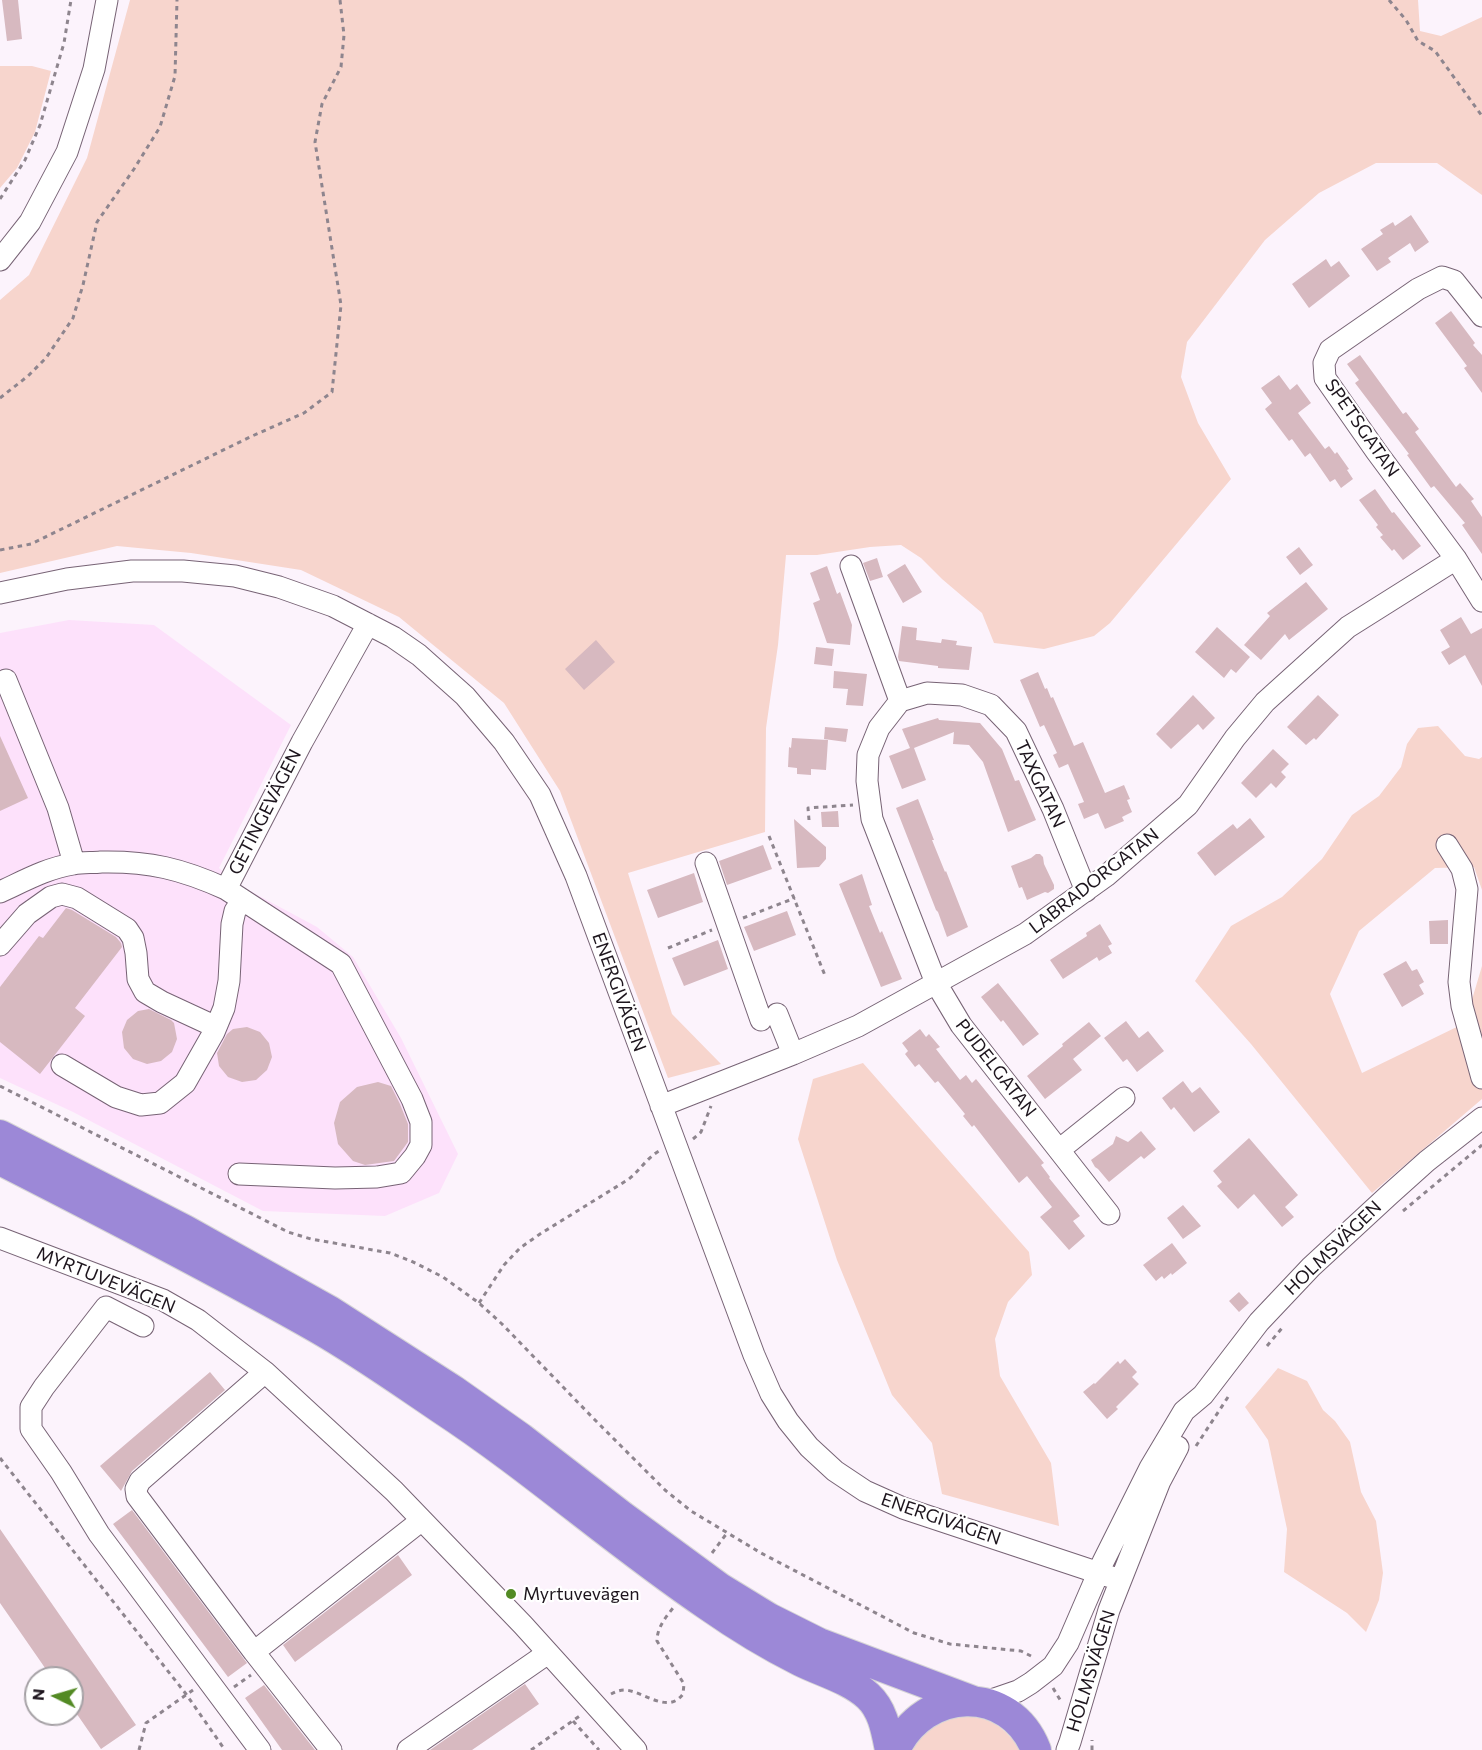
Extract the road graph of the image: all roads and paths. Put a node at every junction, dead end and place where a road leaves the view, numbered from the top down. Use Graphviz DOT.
graph roads {
  1 [pos="71,0"];
  2 [pos="107,0"];
  3 [pos="177,0"];
  4 [pos="340,0"];
  5 [pos="1389,0"];
  6 [pos="1482,116"];
  7 [pos="0,199"];
  8 [pos="0,260"];
  9 [pos="1482,316"];
  10 [pos="0,398"];
  11 [pos="0,550"];
  12 [pos="1456,559"];
  13 [pos="851,566"];
  14 [pos="0,593"];
  15 [pos="1482,602"];
  16 [pos="368,624"];
  17 [pos="6,680"];
  18 [pos="900,701"];
  19 [pos="870,804"];
  20 [pos="809,820"];
  21 [pos="769,836"];
  22 [pos="1448,845"];
  23 [pos="706,862"];
  24 [pos="74,863"];
  25 [pos="1086,891"];
  26 [pos="0,892"];
  27 [pos="234,895"];
  28 [pos="795,898"];
  29 [pos="726,924"];
  30 [pos="0,945"];
  31 [pos="668,948"];
  32 [pos="826,978"];
  33 [pos="936,983"];
  34 [pos="216,1028"];
  35 [pos="793,1054"];
  36 [pos="62,1065"];
  37 [pos="1482,1078"];
  38 [pos="0,1086"];
  39 [pos="712,1098"];
  40 [pos="1124,1098"];
  41 [pos="661,1106"];
  42 [pos="1482,1118"];
  43 [pos="0,1135"];
  44 [pos="675,1144"];
  45 [pos="1482,1144"];
  46 [pos="1059,1150"];
  47 [pos="0,1160"];
  48 [pos="239,1174"];
  49 [pos="1109,1214"];
  50 [pos="1396,1216"];
  51 [pos="0,1238"];
  52 [pos="479,1303"];
  53 [pos="1288,1321"];
  54 [pos="143,1326"];
  55 [pos="1266,1346"];
  56 [pos="265,1372"];
  57 [pos="1233,1390"];
  58 [pos="1203,1395"];
  59 [pos="1192,1452"];
  60 [pos="0,1458"];
  61 [pos="422,1520"];
  62 [pos="728,1533"];
  63 [pos="707,1560"];
  64 [pos="1098,1572"];
  65 [pos="1120,1580"];
  66 [pos="678,1602"];
  67 [pos="254,1652"];
  68 [pos="548,1653"];
  69 [pos="1044,1673"];
  70 [pos="186,1694"];
  71 [pos="978,1702"];
  72 [pos="595,1704"];
  73 [pos="1079,1712"];
  74 [pos="573,1721"];
  75 [pos="139,1750"];
  76 [pos="225,1750"];
  77 [pos="260,1750"];
  78 [pos="331,1750"];
  79 [pos="408,1750"];
  80 [pos="531,1750"];
  81 [pos="599,1750"];
  82 [pos="636,1750"];
  83 [pos="890,1750"];
  84 [pos="896,1750"];
  85 [pos="1036,1750"];
  86 [pos="1067,1750"];
  1 -- 7 [label="path"];
  2 -- 8 [label="street"];
  3 -- 10 [label="path"];
  4 -- 11 [label="path"];
  5 -- 6 [label="path"];
  9 -- 12 [label="street, SPETSGATAN"];
  12 -- 15 [label="street, SPETSGATAN"];
  12 -- 25 [label="street, LABRADORGATAN"];
  13 -- 18 [label="street"];
  14 -- 16 [label="street, ENERGIVÄGEN"];
  16 -- 27 [label="street, GETINGEVÄGEN"];
  16 -- 41 [label="street, ENERGIVÄGEN"];
  17 -- 24 [label="street"];
  18 -- 19 [label="street"];
  18 -- 25 [label="street, TAXGATAN"];
  19 -- 20 [label="path"];
  19 -- 33 [label="street"];
  21 -- 28 [label="path"];
  22 -- 37 [label="street"];
  23 -- 29 [label="street"];
  24 -- 26 [label="street, GETINGEVÄGEN"];
  24 -- 27 [label="street, GETINGEVÄGEN"];
  25 -- 33 [label="street, LABRADORGATAN"];
  27 -- 34 [label="street"];
  27 -- 48 [label="street"];
  28 -- 29 [label="path"];
  28 -- 32 [label="path"];
  29 -- 31 [label="path"];
  29 -- 35 [label="street"];
  30 -- 34 [label="street"];
  33 -- 35 [label="street, LABRADORGATAN"];
  33 -- 46 [label="street, PUDELGATAN"];
  34 -- 36 [label="street"];
  35 -- 41 [label="street, LABRADORGATAN"];
  38 -- 52 [label="path"];
  39 -- 44 [label="path"];
  40 -- 46 [label="street"];
  41 -- 44 [label="street, ENERGIVÄGEN"];
  42 -- 58 [label="street, HOLMSVÄGEN"];
  43 -- 71 [label="highway"];
  44 -- 52 [label="path"];
  44 -- 64 [label="street, ENERGIVÄGEN"];
  45 -- 50 [label="path"];
  46 -- 49 [label="street, PUDELGATAN"];
  47 -- 83 [label="highway"];
  51 -- 56 [label="street, MYRTUVEVÄGEN"];
  52 -- 62 [label="path"];
  53 -- 55 [label="path"];
  54 -- 77 [label="street, MYRTUVEVÄGEN"];
  56 -- 61 [label="street, MYRTUVEVÄGEN"];
  56 -- 67 [label="street"];
  57 -- 59 [label="path"];
  58 -- 64 [label="street, HOLMSVÄGEN"];
  58 -- 65 [label="street, HOLMSVÄGEN"];
  60 -- 70 [label="path"];
  61 -- 67 [label="street"];
  61 -- 68 [label="street, MYRTUVEVÄGEN"];
  62 -- 63 [label="path"];
  62 -- 69 [label="path"];
  64 -- 65 [label="street, ENERGIVÄGEN"];
  64 -- 69 [label="street, HOLMSVÄGEN"];
  65 -- 73 [label="street, HOLMSVÄGEN"];
  66 -- 72 [label="path"];
  67 -- 78 [label="street"];
  68 -- 72 [label="street, MYRTUVEVÄGEN"];
  68 -- 79 [label="street"];
  69 -- 71 [label="street, HOLMSVÄGEN"];
  69 -- 73 [label="path"];
  70 -- 75 [label="path"];
  70 -- 76 [label="path"];
  71 -- 84 [label="highway"];
  71 -- 85 [label="highway"];
  72 -- 74 [label="path"];
  72 -- 82 [label="street, MYRTUVEVÄGEN"];
  73 -- 86 [label="street, HOLMSVÄGEN"];
  74 -- 80 [label="path"];
  74 -- 81 [label="path"];
}
